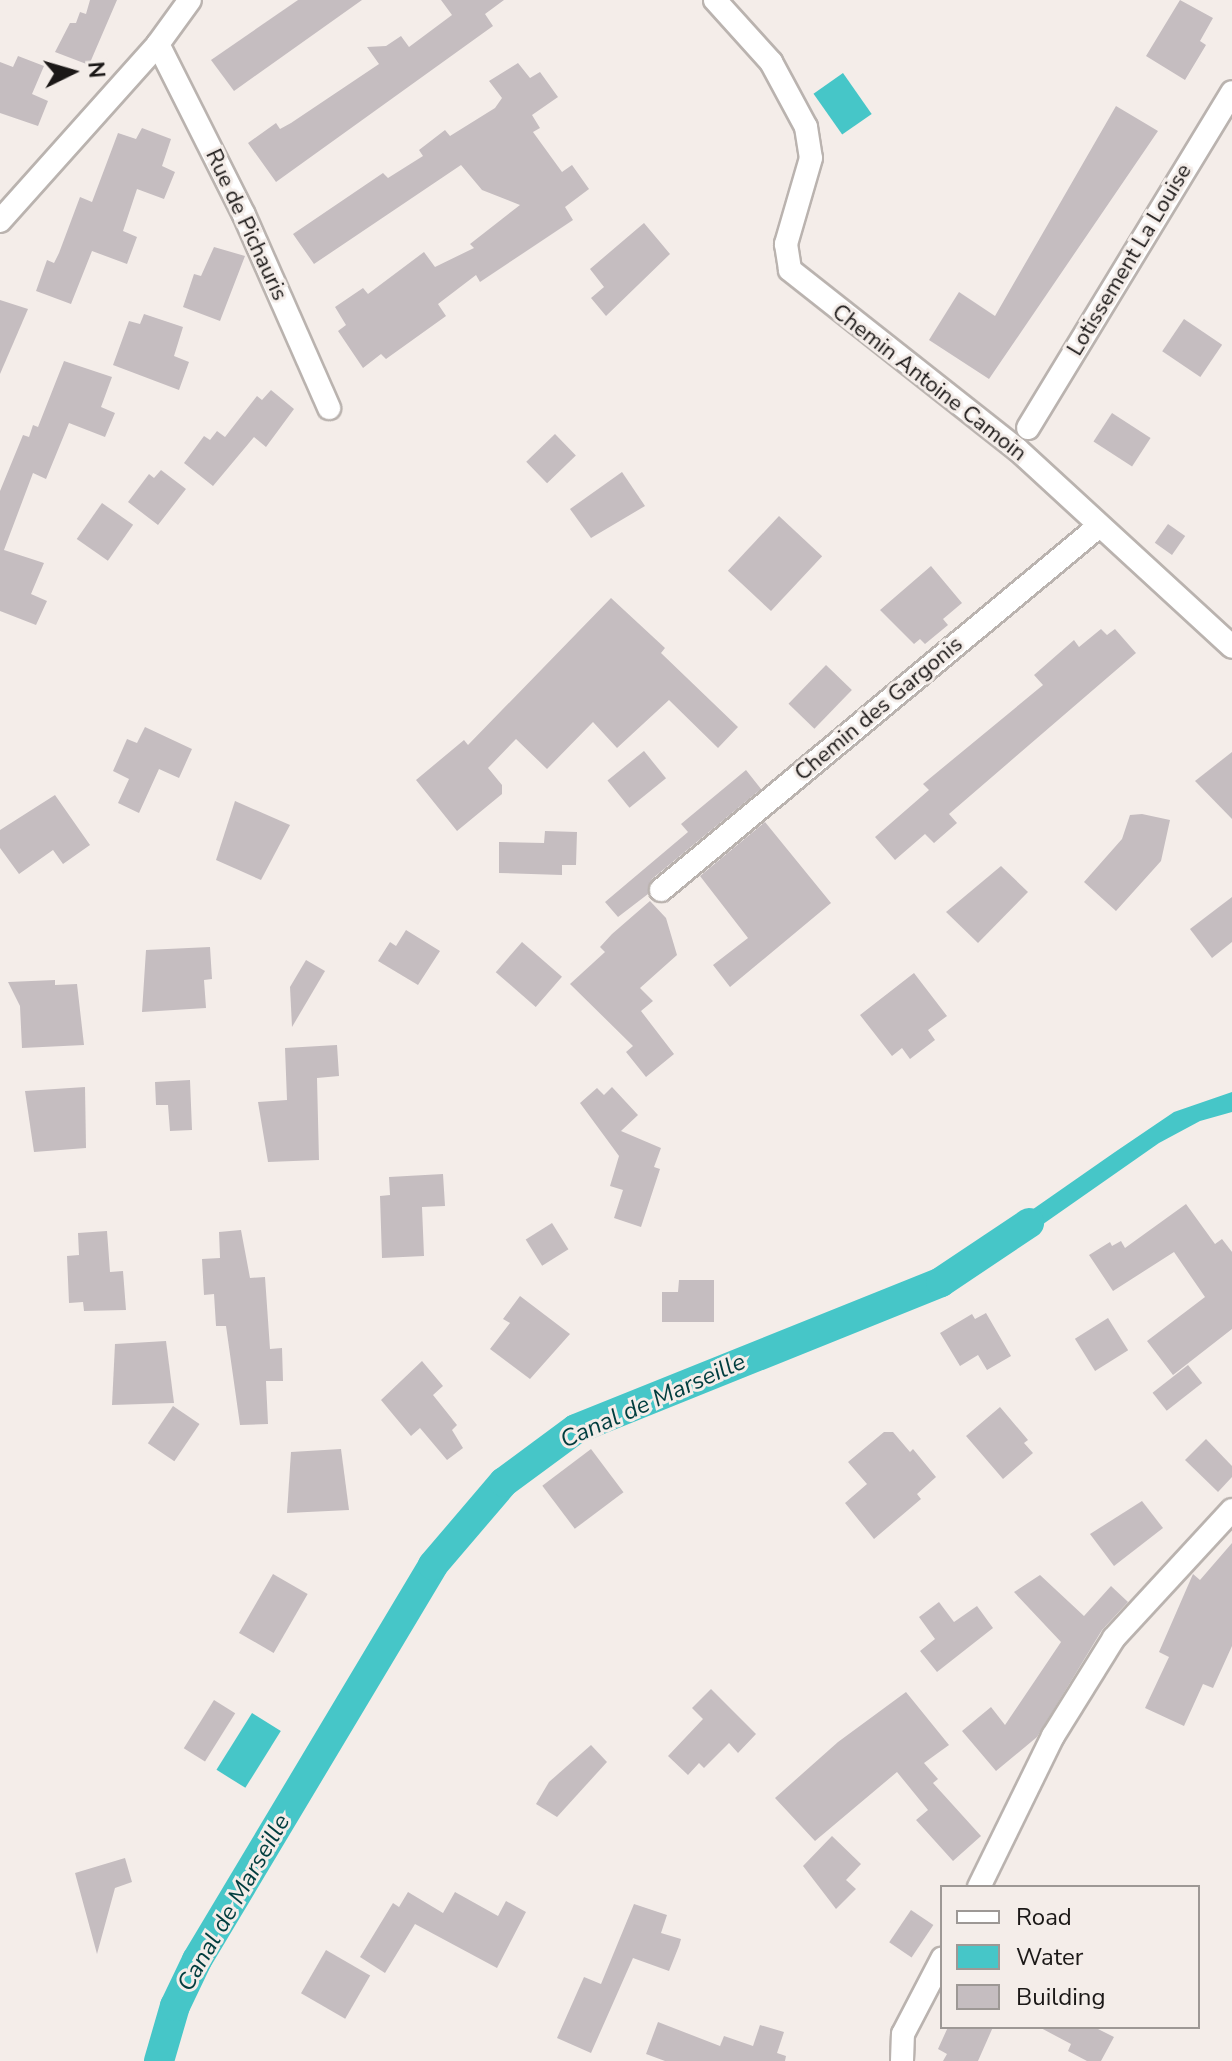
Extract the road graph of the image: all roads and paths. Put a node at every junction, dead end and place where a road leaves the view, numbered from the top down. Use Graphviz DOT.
graph roads {
  1 [pos="190,0"];
  2 [pos="715,0"];
  3 [pos="158,44"];
  4 [pos="1232,92"];
  5 [pos="0,221"];
  6 [pos="329,408"];
  7 [pos="1028,428"];
  8 [pos="1098,527"];
  9 [pos="1232,647"];
  10 [pos="661,890"];
  11 [pos="1232,1510"];
  12 [pos="980,1885"];
  13 [pos="940,1963"];
  14 [pos="902,2061"];
  1 -- 3 [label="street"];
  2 -- 8 [label="street, Chemin Antoine Camoin"];
  3 -- 5 [label="street"];
  3 -- 6 [label="street, Rue de Pichauris"];
  4 -- 7 [label="street, Lotissement La Louise"];
  8 -- 9 [label="street, Chemin Antoine Camoin"];
  8 -- 10 [label="street, Chemin des Gargonis"];
  11 -- 12 [label="street"];
  13 -- 14 [label="street"];
}
